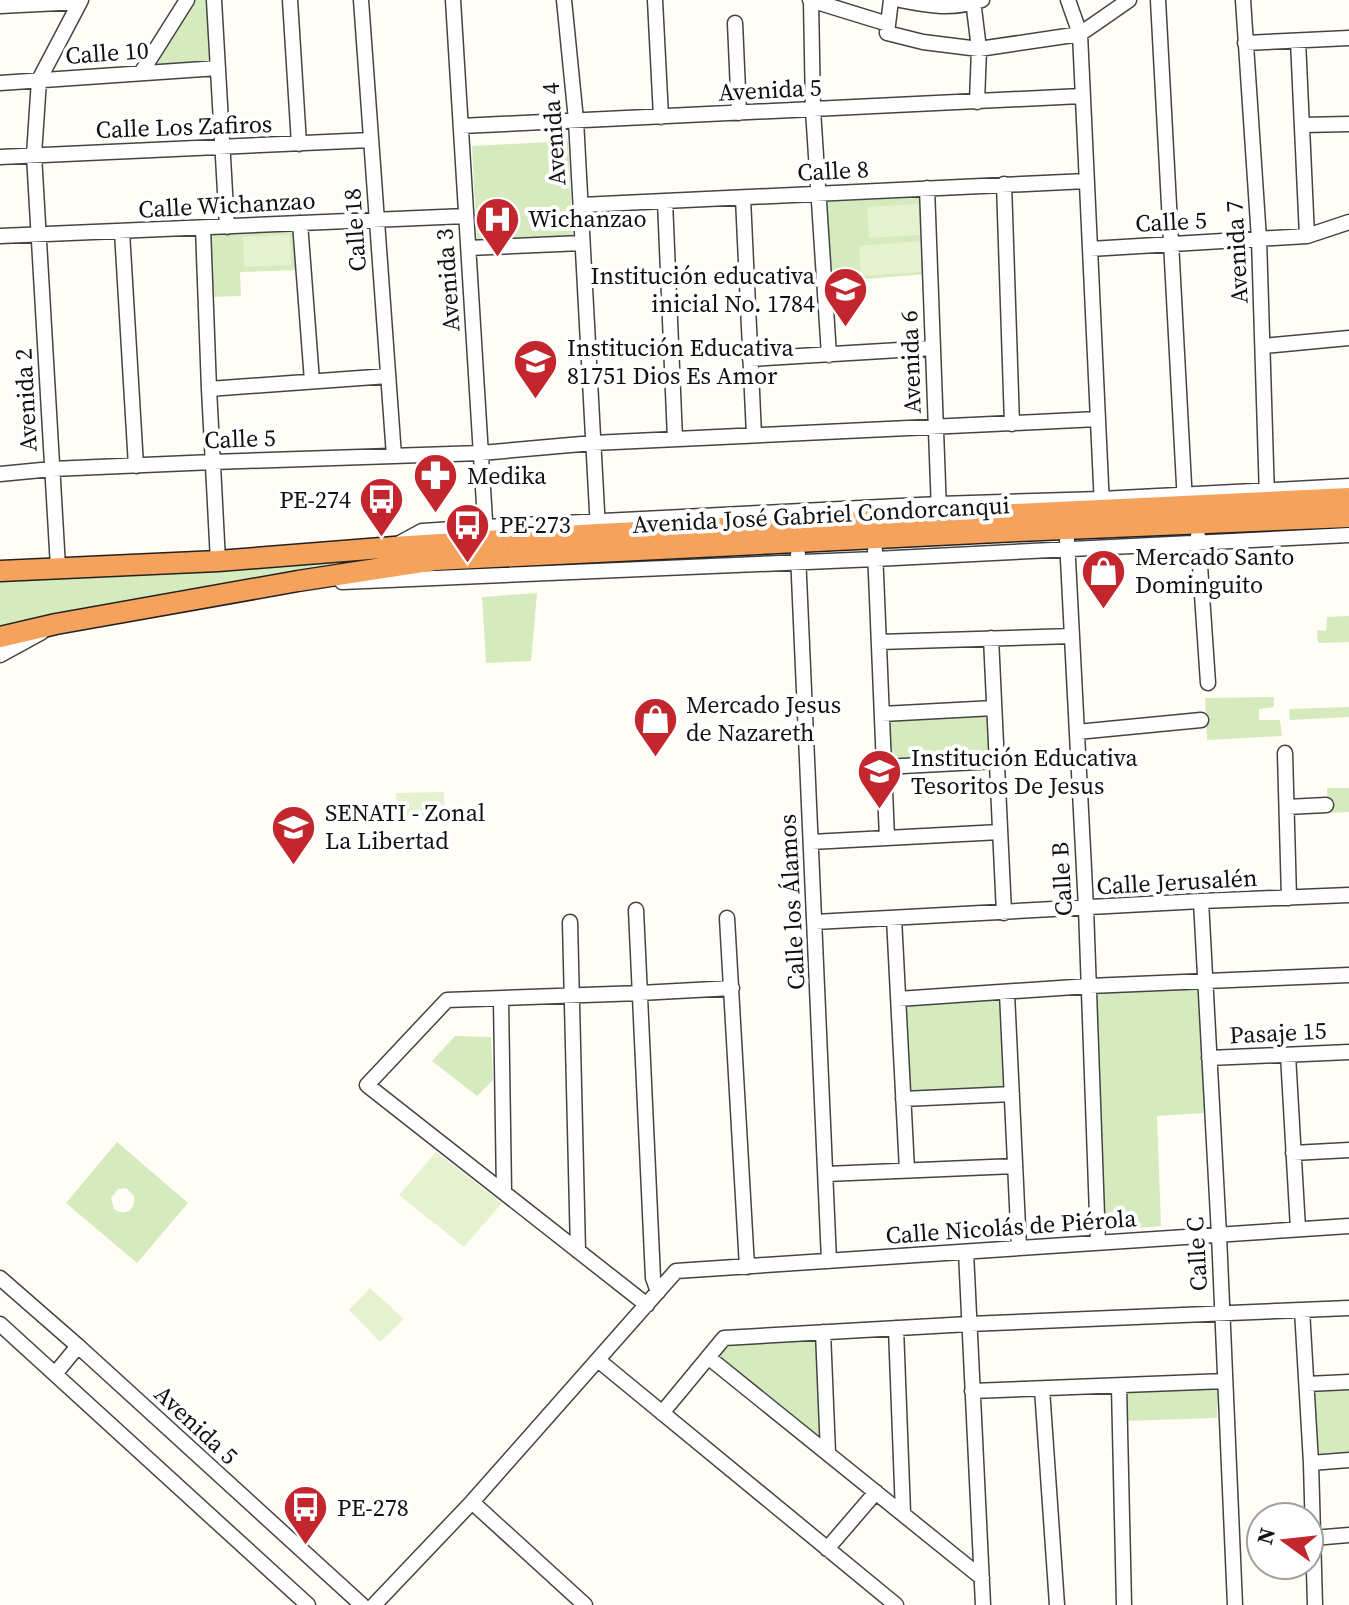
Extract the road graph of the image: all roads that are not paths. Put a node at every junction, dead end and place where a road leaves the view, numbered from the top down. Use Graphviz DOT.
graph roads {
  1 [pos="187,0"];
  2 [pos="214,0"];
  3 [pos="290,0"];
  4 [pos="361,0"];
  5 [pos="453,0"];
  6 [pos="564,0"];
  7 [pos="655,0"];
  8 [pos="810,0"];
  9 [pos="891,0"];
  10 [pos="900,0"];
  11 [pos="1068,0"];
  12 [pos="1129,0"];
  13 [pos="1158,0"];
  14 [pos="1243,0"];
  15 [pos="80,1"];
  16 [pos="976,1"];
  17 [pos="0,6"];
  18 [pos="735,23"];
  19 [pos="888,24"];
  20 [pos="1080,34"];
  21 [pos="1349,38"];
  22 [pos="1298,41"];
  23 [pos="1245,43"];
  24 [pos="979,49"];
  25 [pos="218,68"];
  26 [pos="141,73"];
  27 [pos="39,80"];
  28 [pos="0,83"];
  29 [pos="1081,96"];
  30 [pos="977,102"];
  31 [pos="813,110"];
  32 [pos="739,113"];
  33 [pos="661,117"];
  34 [pos="576,120"];
  35 [pos="1349,124"];
  36 [pos="1303,125"];
  37 [pos="461,126"];
  38 [pos="371,140"];
  39 [pos="299,144"];
  40 [pos="223,148"];
  41 [pos="34,155"];
  42 [pos="0,157"];
  43 [pos="1087,181"];
  44 [pos="1004,184"];
  45 [pos="927,188"];
  46 [pos="819,193"];
  47 [pos="743,198"];
  48 [pos="665,201"];
  49 [pos="581,205"];
  50 [pos="466,216"];
  51 [pos="377,220"];
  52 [pos="1349,222"];
  53 [pos="300,223"];
  54 [pos="227,227"];
  55 [pos="203,228"];
  56 [pos="122,232"];
  57 [pos="38,235"];
  58 [pos="0,236"];
  59 [pos="1307,236"];
  60 [pos="1259,239"];
  61 [pos="582,243"];
  62 [pos="1170,243"];
  63 [pos="468,248"];
  64 [pos="1090,249"];
  65 [pos="1349,338"];
  66 [pos="1263,346"];
  67 [pos="933,348"];
  68 [pos="829,355"];
  69 [pos="750,359"];
  70 [pos="388,376"];
  71 [pos="312,381"];
  72 [pos="209,389"];
  73 [pos="1098,419"];
  74 [pos="1012,424"];
  75 [pos="936,426"];
  76 [pos="754,435"];
  77 [pos="675,439"];
  78 [pos="593,443"];
  79 [pos="481,453"];
  80 [pos="394,456"];
  81 [pos="213,462"];
  82 [pos="136,466"];
  83 [pos="52,469"];
  84 [pos="0,474"];
  85 [pos="1349,486"];
  86 [pos="1266,496"];
  87 [pos="1349,498"];
  88 [pos="1102,505"];
  89 [pos="1191,516"];
  90 [pos="1349,517"];
  91 [pos="939,519"];
  92 [pos="1066,530"];
  93 [pos="1349,535"];
  94 [pos="598,536"];
  95 [pos="875,538"];
  96 [pos="486,542"];
  97 [pos="798,552"];
  98 [pos="875,559"];
  99 [pos="218,561"];
  100 [pos="58,567"];
  101 [pos="0,571"];
  102 [pos="298,581"];
  103 [pos="56,624"];
  104 [pos="1072,636"];
  105 [pos="0,637"];
  106 [pos="991,638"];
  107 [pos="879,642"];
  108 [pos="0,655"];
  109 [pos="1208,683"];
  110 [pos="994,708"];
  111 [pos="882,714"];
  112 [pos="1201,720"];
  113 [pos="1077,732"];
  114 [pos="1285,753"];
  115 [pos="997,761"];
  116 [pos="884,767"];
  117 [pos="1326,805"];
  118 [pos="1287,807"];
  119 [pos="1000,832"];
  120 [pos="887,838"];
  121 [pos="811,842"];
  122 [pos="1349,895"];
  123 [pos="1289,898"];
  124 [pos="1201,901"];
  125 [pos="1086,908"];
  126 [pos="636,910"];
  127 [pos="1004,913"];
  128 [pos="727,918"];
  129 [pos="894,918"];
  130 [pos="570,922"];
  131 [pos="815,922"];
  132 [pos="1349,975"];
  133 [pos="1205,982"];
  134 [pos="1089,986"];
  135 [pos="732,988"];
  136 [pos="640,993"];
  137 [pos="1007,993"];
  138 [pos="572,996"];
  139 [pos="501,999"];
  140 [pos="898,999"];
  141 [pos="1349,1052"];
  142 [pos="1288,1055"];
  143 [pos="1209,1058"];
  144 [pos="1012,1094"];
  145 [pos="903,1099"];
  146 [pos="1349,1150"];
  147 [pos="1293,1153"];
  148 [pos="1015,1166"];
  149 [pos="907,1170"];
  150 [pos="826,1174"];
  151 [pos="504,1192"];
  152 [pos="1349,1226"];
  153 [pos="1298,1229"];
  154 [pos="1219,1235"];
  155 [pos="1098,1243"];
  156 [pos="1019,1248"];
  157 [pos="578,1251"];
  158 [pos="966,1252"];
  159 [pos="829,1261"];
  160 [pos="747,1267"];
  161 [pos="0,1278"];
  162 [pos="658,1292"];
  163 [pos="647,1305"];
  164 [pos="1349,1308"];
  165 [pos="1302,1310"];
  166 [pos="1222,1313"];
  167 [pos="0,1324"];
  168 [pos="969,1324"];
  169 [pos="896,1328"];
  170 [pos="823,1332"];
  171 [pos="78,1346"];
  172 [pos="708,1357"];
  173 [pos="598,1360"];
  174 [pos="55,1374"];
  175 [pos="1225,1381"];
  176 [pos="1349,1382"];
  177 [pos="1307,1384"];
  178 [pos="1119,1386"];
  179 [pos="1042,1389"];
  180 [pos="972,1391"];
  181 [pos="662,1413"];
  182 [pos="828,1453"];
  183 [pos="1349,1460"];
  184 [pos="1311,1463"];
  185 [pos="876,1492"];
  186 [pos="1312,1501"];
  187 [pos="472,1502"];
  188 [pos="903,1513"];
  189 [pos="1349,1535"];
  190 [pos="1325,1537"];
  191 [pos="827,1549"];
  192 [pos="982,1578"];
  193 [pos="1314,1581"];
  194 [pos="308,1605"];
  195 [pos="362,1605"];
  196 [pos="374,1605"];
  197 [pos="585,1605"];
  198 [pos="896,1605"];
  199 [pos="983,1605"];
  200 [pos="1057,1605"];
  201 [pos="1124,1605"];
  202 [pos="1235,1605"];
  203 [pos="1315,1605"];
  1 -- 26 [label="street"];
  2 -- 25 [label="street"];
  3 -- 39 [label="street"];
  4 -- 38 [label="street, Calle 18"];
  5 -- 37 [label="street, Avenida 3"];
  6 -- 34 [label="street, Avenida 4"];
  7 -- 33 [label="street"];
  8 -- 19 [label="street"];
  8 -- 31 [label="street"];
  9 -- 19 [label="street"];
  10 -- 16 [label="street"];
  11 -- 20 [label="street"];
  12 -- 20 [label="street"];
  13 -- 62 [label="street"];
  14 -- 23 [label="street, Avenida 7"];
  15 -- 17 [label="street"];
  15 -- 27 [label="street, Avenida 2"];
  16 -- 24 [label="street"];
  18 -- 32 [label="street"];
  19 -- 24 [label="street"];
  20 -- 24 [label="street"];
  20 -- 29 [label="street"];
  21 -- 22 [label="street"];
  22 -- 23 [label="street"];
  22 -- 36 [label="street"];
  23 -- 60 [label="street, Avenida 7"];
  24 -- 30 [label="street"];
  25 -- 26 [label="street, Calle 10"];
  25 -- 40 [label="street"];
  26 -- 27 [label="street, Calle 10"];
  27 -- 28 [label="street, Calle 10"];
  27 -- 41 [label="street, Avenida 2"];
  29 -- 30 [label="street, Avenida 5"];
  29 -- 43 [label="street"];
  30 -- 31 [label="street, Avenida 5"];
  31 -- 32 [label="street, Avenida 5"];
  31 -- 46 [label="street"];
  32 -- 33 [label="street, Avenida 5"];
  33 -- 34 [label="street, Avenida 5"];
  34 -- 37 [label="street, Avenida 5"];
  34 -- 49 [label="street, Avenida 4"];
  35 -- 36 [label="street"];
  36 -- 59 [label="street"];
  37 -- 50 [label="street, Avenida 3"];
  38 -- 39 [label="street, Calle Los Zafiros"];
  38 -- 51 [label="street, Calle 18"];
  39 -- 40 [label="street, Calle Los Zafiros"];
  40 -- 41 [label="street, Calle Los Zafiros"];
  40 -- 54 [label="street"];
  41 -- 42 [label="street, Calle Los Zafiros"];
  41 -- 57 [label="street, Avenida 2"];
  43 -- 44 [label="street, Calle 8"];
  43 -- 64 [label="street"];
  44 -- 45 [label="street, Calle 8"];
  44 -- 74 [label="street"];
  45 -- 46 [label="street, Calle 8"];
  45 -- 67 [label="street, Avenida 6"];
  46 -- 47 [label="street, Calle 8"];
  46 -- 68 [label="street"];
  47 -- 48 [label="street, Calle 8"];
  47 -- 69 [label="street"];
  48 -- 49 [label="street, Calle 8"];
  48 -- 77 [label="street"];
  49 -- 61 [label="street, Avenida 4"];
  50 -- 51 [label="street, Calle Wichanzao"];
  50 -- 63 [label="street, Avenida 3"];
  51 -- 53 [label="street, Calle Wichanzao"];
  51 -- 70 [label="street, Calle 18"];
  52 -- 59 [label="street, Calle 5"];
  53 -- 54 [label="street, Calle Wichanzao"];
  53 -- 71 [label="street"];
  54 -- 55 [label="street, Calle Wichanzao"];
  55 -- 56 [label="street, Calle Wichanzao"];
  55 -- 72 [label="street"];
  56 -- 57 [label="street, Calle Wichanzao"];
  56 -- 82 [label="street"];
  57 -- 58 [label="street"];
  57 -- 83 [label="street, Avenida 2"];
  59 -- 60 [label="street, Calle 5"];
  60 -- 62 [label="street, Calle 5"];
  60 -- 66 [label="street, Avenida 7"];
  61 -- 63 [label="street"];
  61 -- 78 [label="street, Avenida 4"];
  62 -- 64 [label="street, Calle 5"];
  62 -- 89 [label="street"];
  63 -- 79 [label="street, Avenida 3"];
  64 -- 73 [label="street"];
  65 -- 66 [label="street"];
  66 -- 86 [label="street, Avenida 7"];
  67 -- 68 [label="street"];
  67 -- 75 [label="street, Avenida 6"];
  68 -- 69 [label="street"];
  69 -- 76 [label="street"];
  70 -- 71 [label="street"];
  70 -- 80 [label="street, Calle 18"];
  71 -- 72 [label="street"];
  72 -- 81 [label="street"];
  73 -- 74 [label="street, Calle 5"];
  73 -- 88 [label="street"];
  74 -- 75 [label="street, Calle 5"];
  75 -- 76 [label="street, Calle 5"];
  75 -- 91 [label="street, Avenida 6"];
  76 -- 77 [label="street, Calle 5"];
  77 -- 78 [label="street, Calle 5"];
  78 -- 79 [label="street, Calle 5"];
  78 -- 94 [label="street, Avenida 4"];
  79 -- 80 [label="street, Calle 5"];
  79 -- 96 [label="street, Avenida 3"];
  80 -- 81 [label="street, Calle 5"];
  81 -- 82 [label="street, Calle 5"];
  81 -- 99 [label="street"];
  82 -- 83 [label="street, Calle 5"];
  83 -- 84 [label="street, Calle 5"];
  83 -- 100 [label="street, Avenida 2"];
  85 -- 86 [label="street, Avenida José Gabriel Condorcanqui"];
  86 -- 87 [label="highway, Avenida José Gabriel Condorcanqui"];
  86 -- 89 [label="highway, Avenida José Gabriel Condorcanqui"];
  88 -- 89 [label="highway, Avenida José Gabriel Condorcanqui"];
  88 -- 91 [label="street, Avenida José Gabriel Condorcanqui"];
  88 -- 92 [label="highway, Avenida José Gabriel Condorcanqui"];
  89 -- 90 [label="highway, Avenida José Gabriel Condorcanqui"];
  89 -- 92 [label="highway, Avenida José Gabriel Condorcanqui"];
  89 -- 93 [label="street, Avenida José Gabriel Condorcanqui"];
  89 -- 109 [label="street"];
  91 -- 92 [label="highway, Avenida José Gabriel Condorcanqui"];
  91 -- 94 [label="highway, Avenida José Gabriel Condorcanqui"];
  91 -- 95 [label="highway, Avenida José Gabriel Condorcanqui"];
  92 -- 98 [label="street, Avenida José Gabriel Condorcanqui"];
  92 -- 104 [label="street, Calle B"];
  94 -- 96 [label="highway, Avenida José Gabriel Condorcanqui"];
  94 -- 96 [label="street, Avenida José Gabriel Condorcanqui"];
  94 -- 97 [label="highway, Avenida José Gabriel Condorcanqui"];
  95 -- 97 [label="highway, Avenida José Gabriel Condorcanqui"];
  95 -- 98 [label="street"];
  96 -- 99 [label="highway, Avenida José Gabriel Condorcanqui"];
  96 -- 102 [label="highway, Avenida José Gabriel Condorcanqui"];
  97 -- 98 [label="street, Avenida José Gabriel Condorcanqui"];
  97 -- 102 [label="street, Avenida José Gabriel Condorcanqui"];
  97 -- 121 [label="street, Calle los Álamos"];
  98 -- 107 [label="street"];
  99 -- 100 [label="highway, Avenida José Gabriel Condorcanqui"];
  100 -- 101 [label="highway, Avenida José Gabriel Condorcanqui"];
  102 -- 103 [label="highway, Avenida José Gabriel Condorcanqui"];
  103 -- 105 [label="highway, Avenida José Gabriel Condorcanqui"];
  103 -- 108 [label="street"];
  104 -- 106 [label="street"];
  104 -- 113 [label="street, Calle B"];
  106 -- 107 [label="street"];
  106 -- 110 [label="street"];
  107 -- 111 [label="street"];
  110 -- 111 [label="street"];
  110 -- 115 [label="street"];
  111 -- 116 [label="street"];
  112 -- 113 [label="street"];
  113 -- 125 [label="street, Calle B"];
  114 -- 118 [label="street"];
  115 -- 116 [label="street"];
  115 -- 119 [label="street"];
  116 -- 120 [label="street"];
  117 -- 118 [label="street"];
  118 -- 123 [label="street"];
  119 -- 120 [label="street"];
  119 -- 127 [label="street"];
  120 -- 121 [label="street"];
  121 -- 131 [label="street, Calle los Álamos"];
  122 -- 123 [label="street, Calle Jerusalén"];
  123 -- 124 [label="street, Calle Jerusalén"];
  124 -- 125 [label="street, Calle Jerusalén"];
  124 -- 133 [label="street, Calle C"];
  125 -- 127 [label="street, Calle Jerusalén"];
  125 -- 134 [label="street, Calle B"];
  126 -- 136 [label="street"];
  127 -- 129 [label="street, Calle Jerusalén"];
  128 -- 135 [label="street"];
  129 -- 131 [label="street, Calle Jerusalén"];
  129 -- 140 [label="street"];
  130 -- 138 [label="street"];
  131 -- 150 [label="street, Calle los Álamos"];
  132 -- 133 [label="street"];
  133 -- 134 [label="street"];
  133 -- 143 [label="street, Calle C"];
  134 -- 137 [label="street"];
  134 -- 155 [label="street, Calle B"];
  135 -- 136 [label="street"];
  135 -- 160 [label="street"];
  136 -- 138 [label="street"];
  136 -- 162 [label="street"];
  137 -- 140 [label="street"];
  137 -- 144 [label="street"];
  138 -- 139 [label="street"];
  138 -- 157 [label="street"];
  139 -- 151 [label="street"];
  139 -- 151 [label="street"];
  140 -- 145 [label="street"];
  141 -- 142 [label="street, Pasaje 15"];
  142 -- 143 [label="street, Pasaje 15"];
  142 -- 147 [label="street"];
  143 -- 154 [label="street, Calle C"];
  144 -- 145 [label="street"];
  144 -- 148 [label="street"];
  145 -- 149 [label="street"];
  146 -- 147 [label="street"];
  147 -- 153 [label="street"];
  148 -- 149 [label="street"];
  148 -- 156 [label="street"];
  149 -- 150 [label="street"];
  150 -- 159 [label="street, Calle los Álamos"];
  151 -- 157 [label="street"];
  152 -- 153 [label="street, Calle Nicolás de Piérola"];
  153 -- 154 [label="street, Calle Nicolás de Piérola"];
  154 -- 155 [label="street, Calle Nicolás de Piérola"];
  154 -- 166 [label="street, Calle C"];
  155 -- 156 [label="street, Calle Nicolás de Piérola"];
  156 -- 158 [label="street, Calle Nicolás de Piérola"];
  157 -- 163 [label="street"];
  158 -- 159 [label="street, Calle Nicolás de Piérola"];
  158 -- 168 [label="street"];
  159 -- 160 [label="street, Calle Nicolás de Piérola"];
  160 -- 162 [label="street, Calle Nicolás de Piérola"];
  161 -- 171 [label="street, Avenida 5"];
  162 -- 163 [label="street"];
  163 -- 173 [label="street"];
  164 -- 165 [label="street"];
  165 -- 166 [label="street"];
  165 -- 177 [label="street"];
  166 -- 168 [label="street"];
  166 -- 175 [label="street, Calle C"];
  167 -- 174 [label="street"];
  168 -- 169 [label="street"];
  168 -- 180 [label="street"];
  169 -- 170 [label="street"];
  169 -- 188 [label="street"];
  170 -- 172 [label="street"];
  170 -- 182 [label="street"];
  171 -- 174 [label="street"];
  171 -- 195 [label="street, Avenida 5"];
  172 -- 181 [label="street"];
  172 -- 182 [label="street"];
  173 -- 181 [label="street"];
  173 -- 187 [label="street"];
  174 -- 194 [label="street"];
  175 -- 178 [label="street"];
  175 -- 202 [label="street, Calle C"];
  176 -- 177 [label="street"];
  177 -- 184 [label="street"];
  178 -- 179 [label="street"];
  178 -- 201 [label="street"];
  179 -- 180 [label="street"];
  179 -- 200 [label="street"];
  180 -- 192 [label="street"];
  181 -- 191 [label="street"];
  182 -- 185 [label="street"];
  183 -- 184 [label="street"];
  184 -- 186 [label="street"];
  185 -- 188 [label="street"];
  185 -- 191 [label="street"];
  187 -- 196 [label="street"];
  187 -- 197 [label="street"];
  188 -- 192 [label="street"];
  189 -- 190 [label="street"];
  191 -- 198 [label="street"];
  192 -- 199 [label="street"];
  193 -- 203 [label="street"];
}
